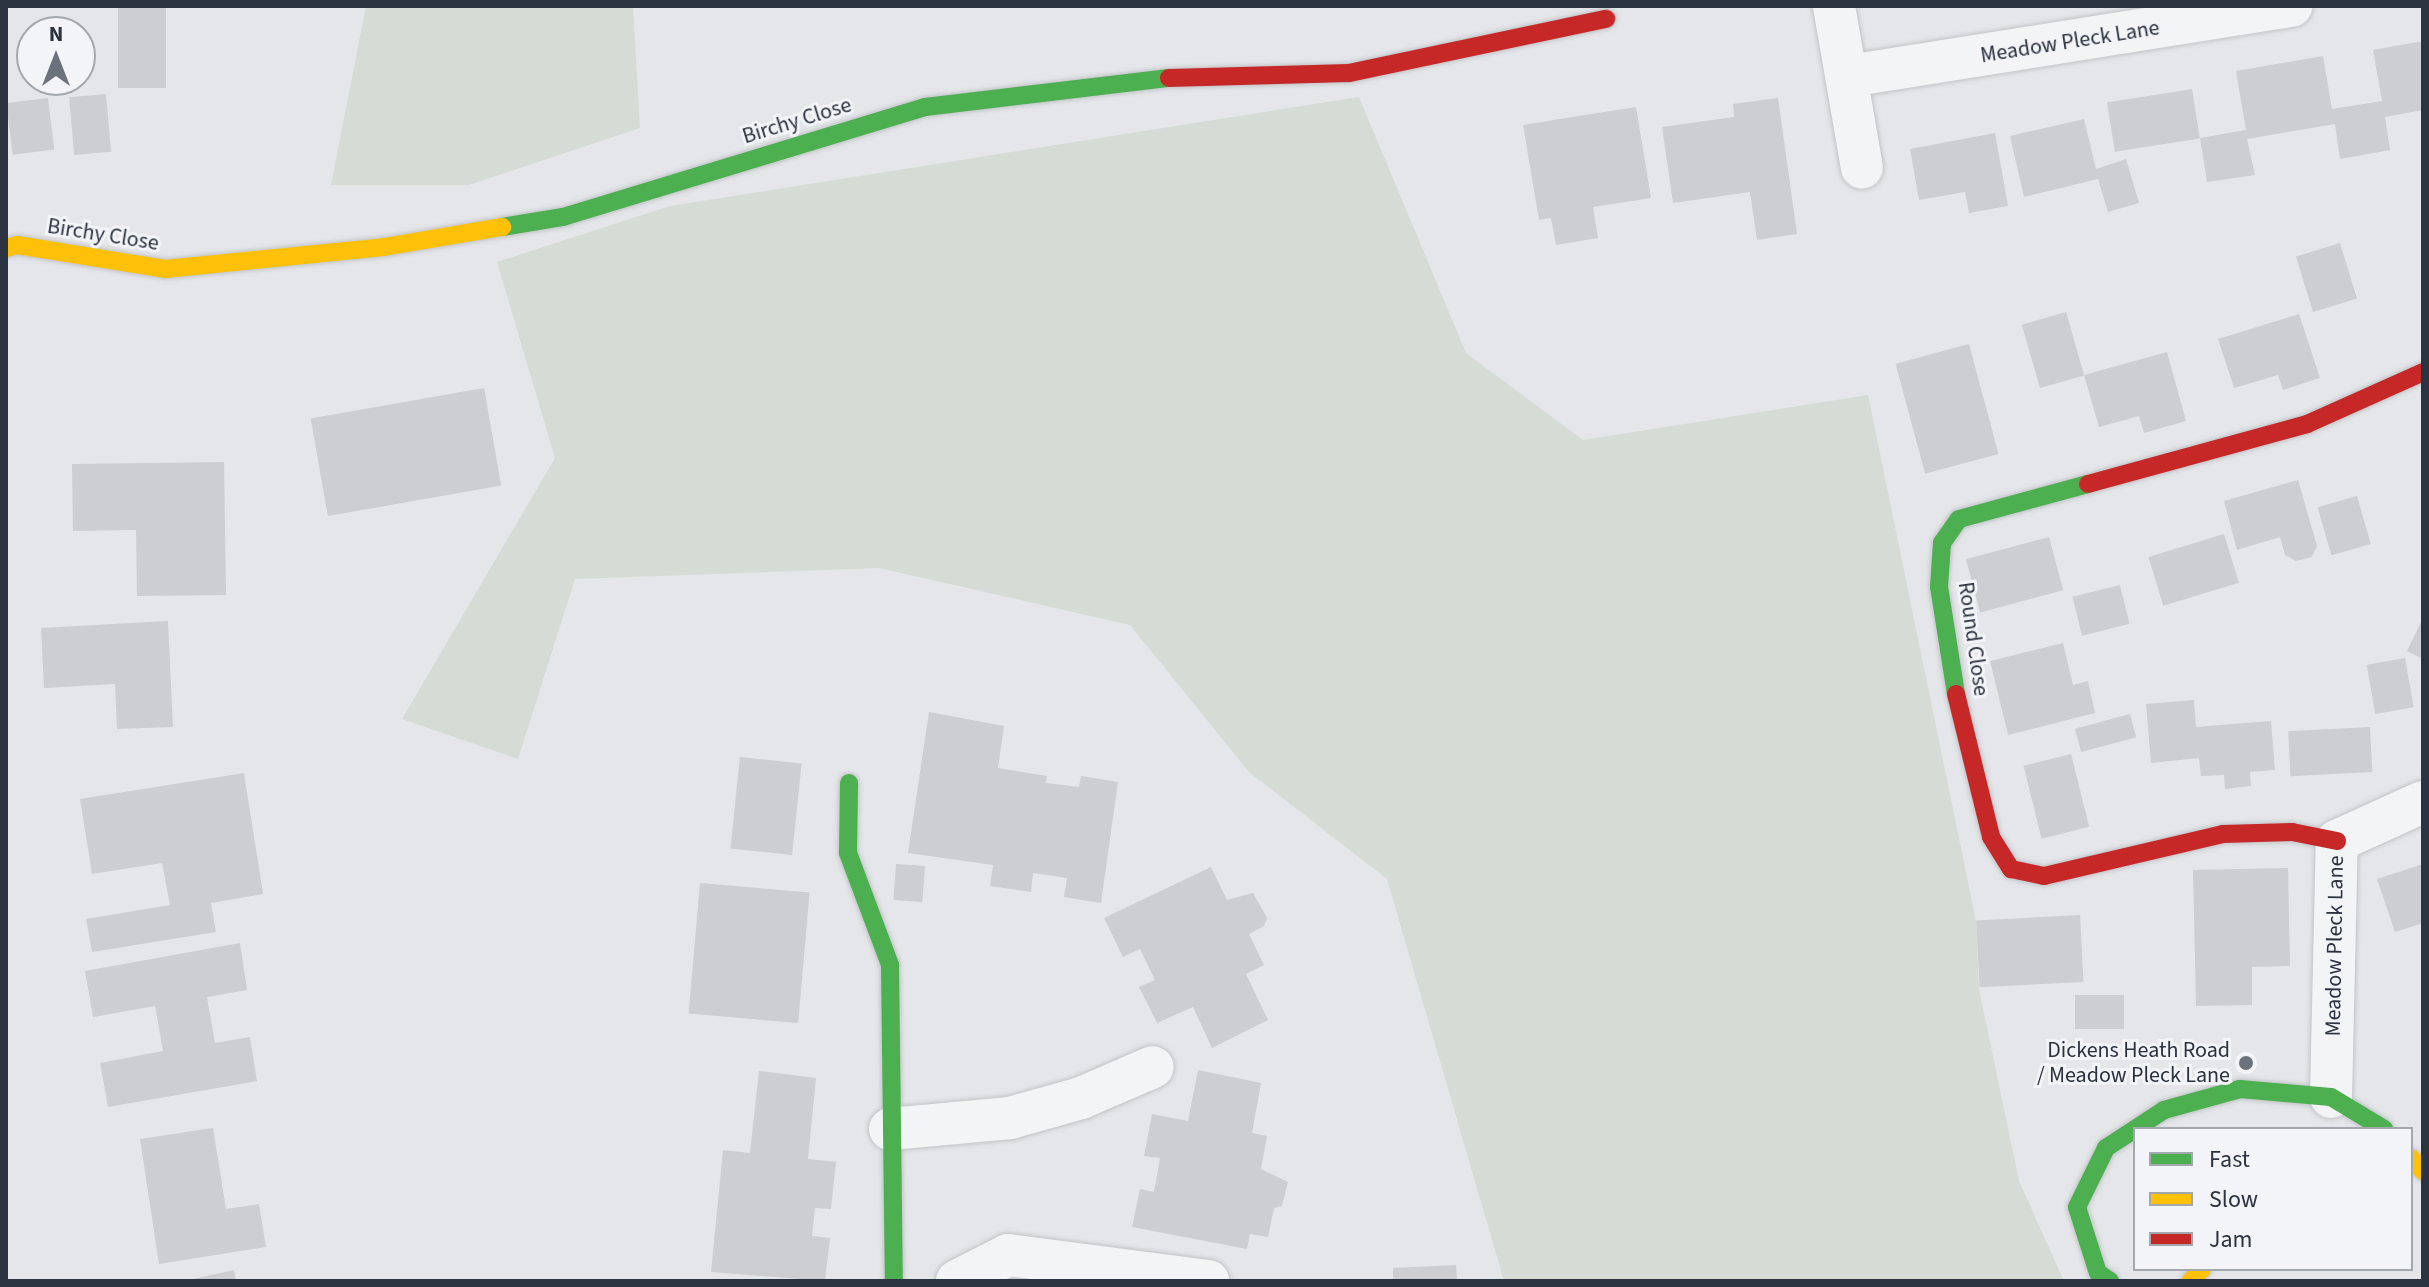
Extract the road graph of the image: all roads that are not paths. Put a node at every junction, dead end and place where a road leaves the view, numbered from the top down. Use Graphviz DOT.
graph roads {
  1 [pos="1834,6"];
  2 [pos="2291,6"];
  3 [pos="1606,19"];
  4 [pos="1849,76"];
  5 [pos="1862,168"];
  6 [pos="6,248"];
  7 [pos="2423,372"];
  8 [pos="849,783"];
  9 [pos="2423,802"];
  10 [pos="2337,841"];
  11 [pos="1153,1067"];
  12 [pos="2331,1097"];
  13 [pos="2138,1127"];
  14 [pos="2381,1127"];
  15 [pos="890,1129"];
  16 [pos="2133,1130"];
  17 [pos="894,1281"];
  18 [pos="957,1281"];
  19 [pos="1208,1281"];
  20 [pos="2110,1281"];
  1 -- 4 [label="street"];
  2 -- 4 [label="street, Meadow Pleck Lane"];
  3 -- 6 [label="street, Birchy Close"];
  4 -- 5 [label="street"];
  7 -- 10 [label="street, Round Close"];
  8 -- 15 [label="street"];
  9 -- 10 [label="street, Meadow Pleck Lane"];
  10 -- 12 [label="street, Meadow Pleck Lane"];
  11 -- 15 [label="street"];
  12 -- 13 [label="street"];
  12 -- 14 [label="street"];
  15 -- 17 [label="street"];
  16 -- 20 [label="street"];
  18 -- 19 [label="street"];
}
